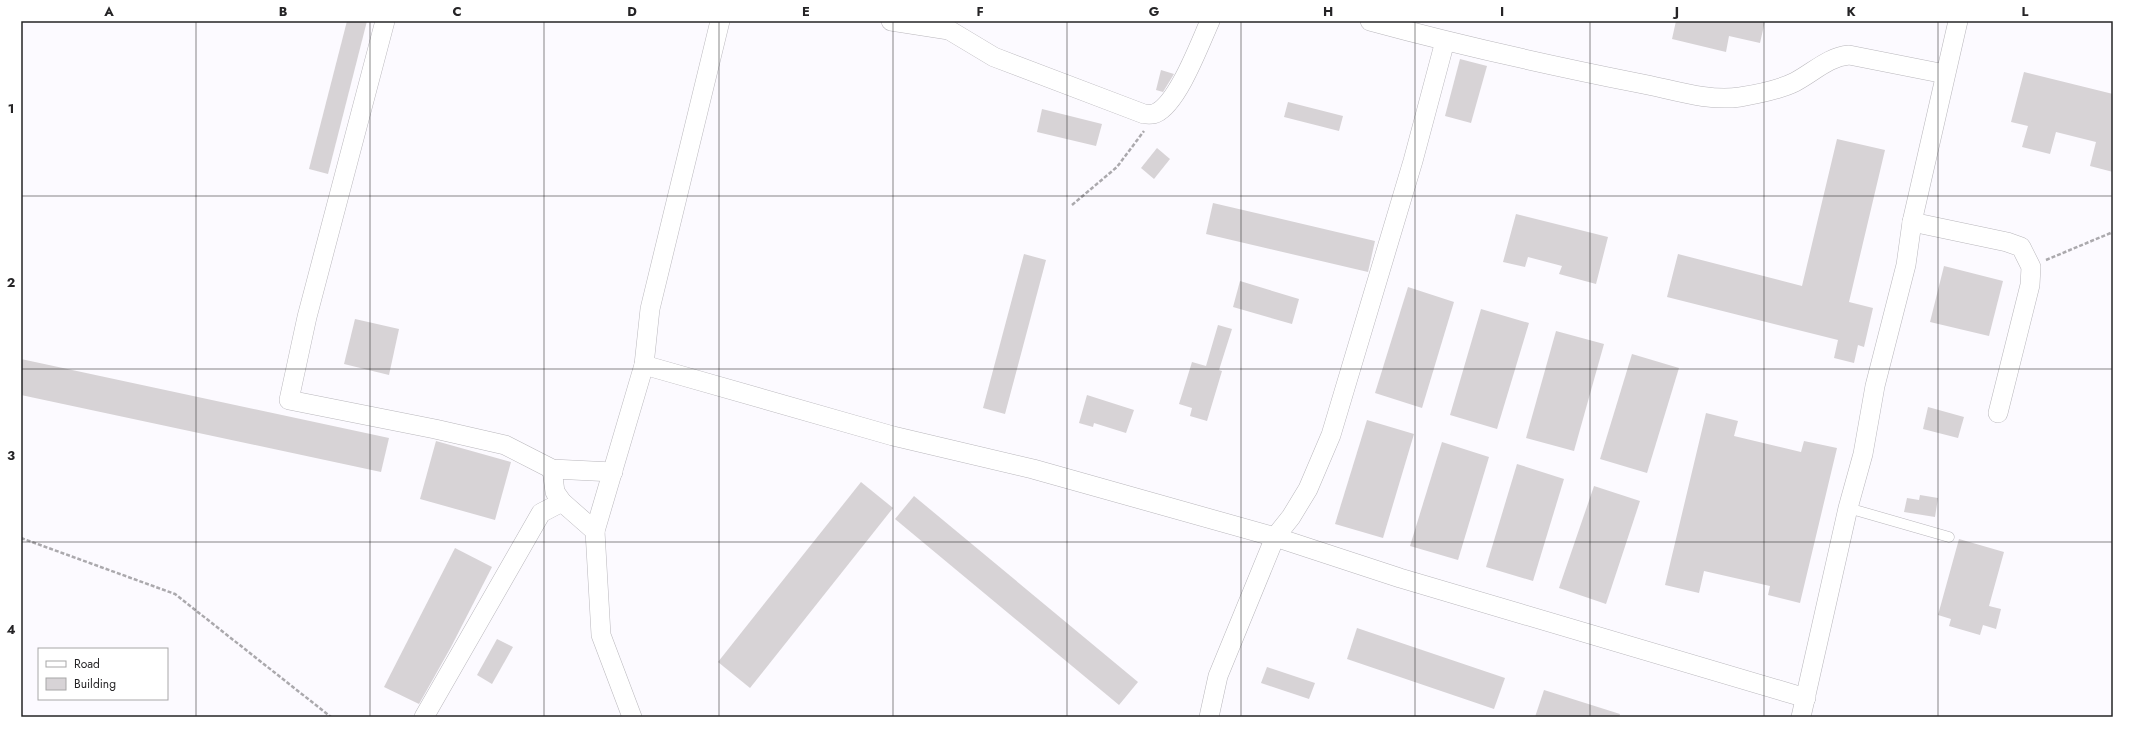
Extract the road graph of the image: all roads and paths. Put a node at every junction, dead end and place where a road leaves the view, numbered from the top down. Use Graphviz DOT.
graph roads {
  1 [pos="385,21"];
  2 [pos="720,21"];
  3 [pos="890,21"];
  4 [pos="1210,21"];
  5 [pos="1370,21"];
  6 [pos="1958,21"];
  7 [pos="1445,41"];
  8 [pos="1945,74"];
  9 [pos="1156,114"];
  10 [pos="1072,205"];
  11 [pos="1912,222"];
  12 [pos="2113,232"];
  13 [pos="2031,267"];
  14 [pos="644,365"];
  15 [pos="1998,414"];
  16 [pos="552,469"];
  17 [pos="613,472"];
  18 [pos="562,502"];
  19 [pos="1848,508"];
  20 [pos="595,531"];
  21 [pos="1275,537"];
  22 [pos="1949,537"];
  23 [pos="21,538"];
  24 [pos="1806,698"];
  25 [pos="331,717"];
  26 [pos="424,717"];
  27 [pos="632,717"];
  28 [pos="1208,717"];
  29 [pos="1801,717"];
  1 -- 16 [label="street"];
  2 -- 14 [label="street"];
  3 -- 9 [label="street"];
  4 -- 9 [label="street"];
  5 -- 7 [label="street"];
  6 -- 8 [label="street"];
  7 -- 8 [label="street"];
  7 -- 21 [label="street"];
  8 -- 11 [label="street"];
  9 -- 10 [label="path"];
  11 -- 13 [label="street"];
  11 -- 19 [label="street"];
  12 -- 13 [label="path"];
  13 -- 15 [label="street"];
  14 -- 17 [label="street"];
  14 -- 21 [label="street"];
  16 -- 17 [label="street"];
  16 -- 18 [label="street"];
  17 -- 20 [label="street"];
  18 -- 20 [label="street"];
  18 -- 26 [label="street"];
  19 -- 22 [label="lane"];
  19 -- 24 [label="street"];
  20 -- 27 [label="street"];
  21 -- 24 [label="street"];
  21 -- 28 [label="street"];
  23 -- 25 [label="path"];
  24 -- 29 [label="street"];
}
